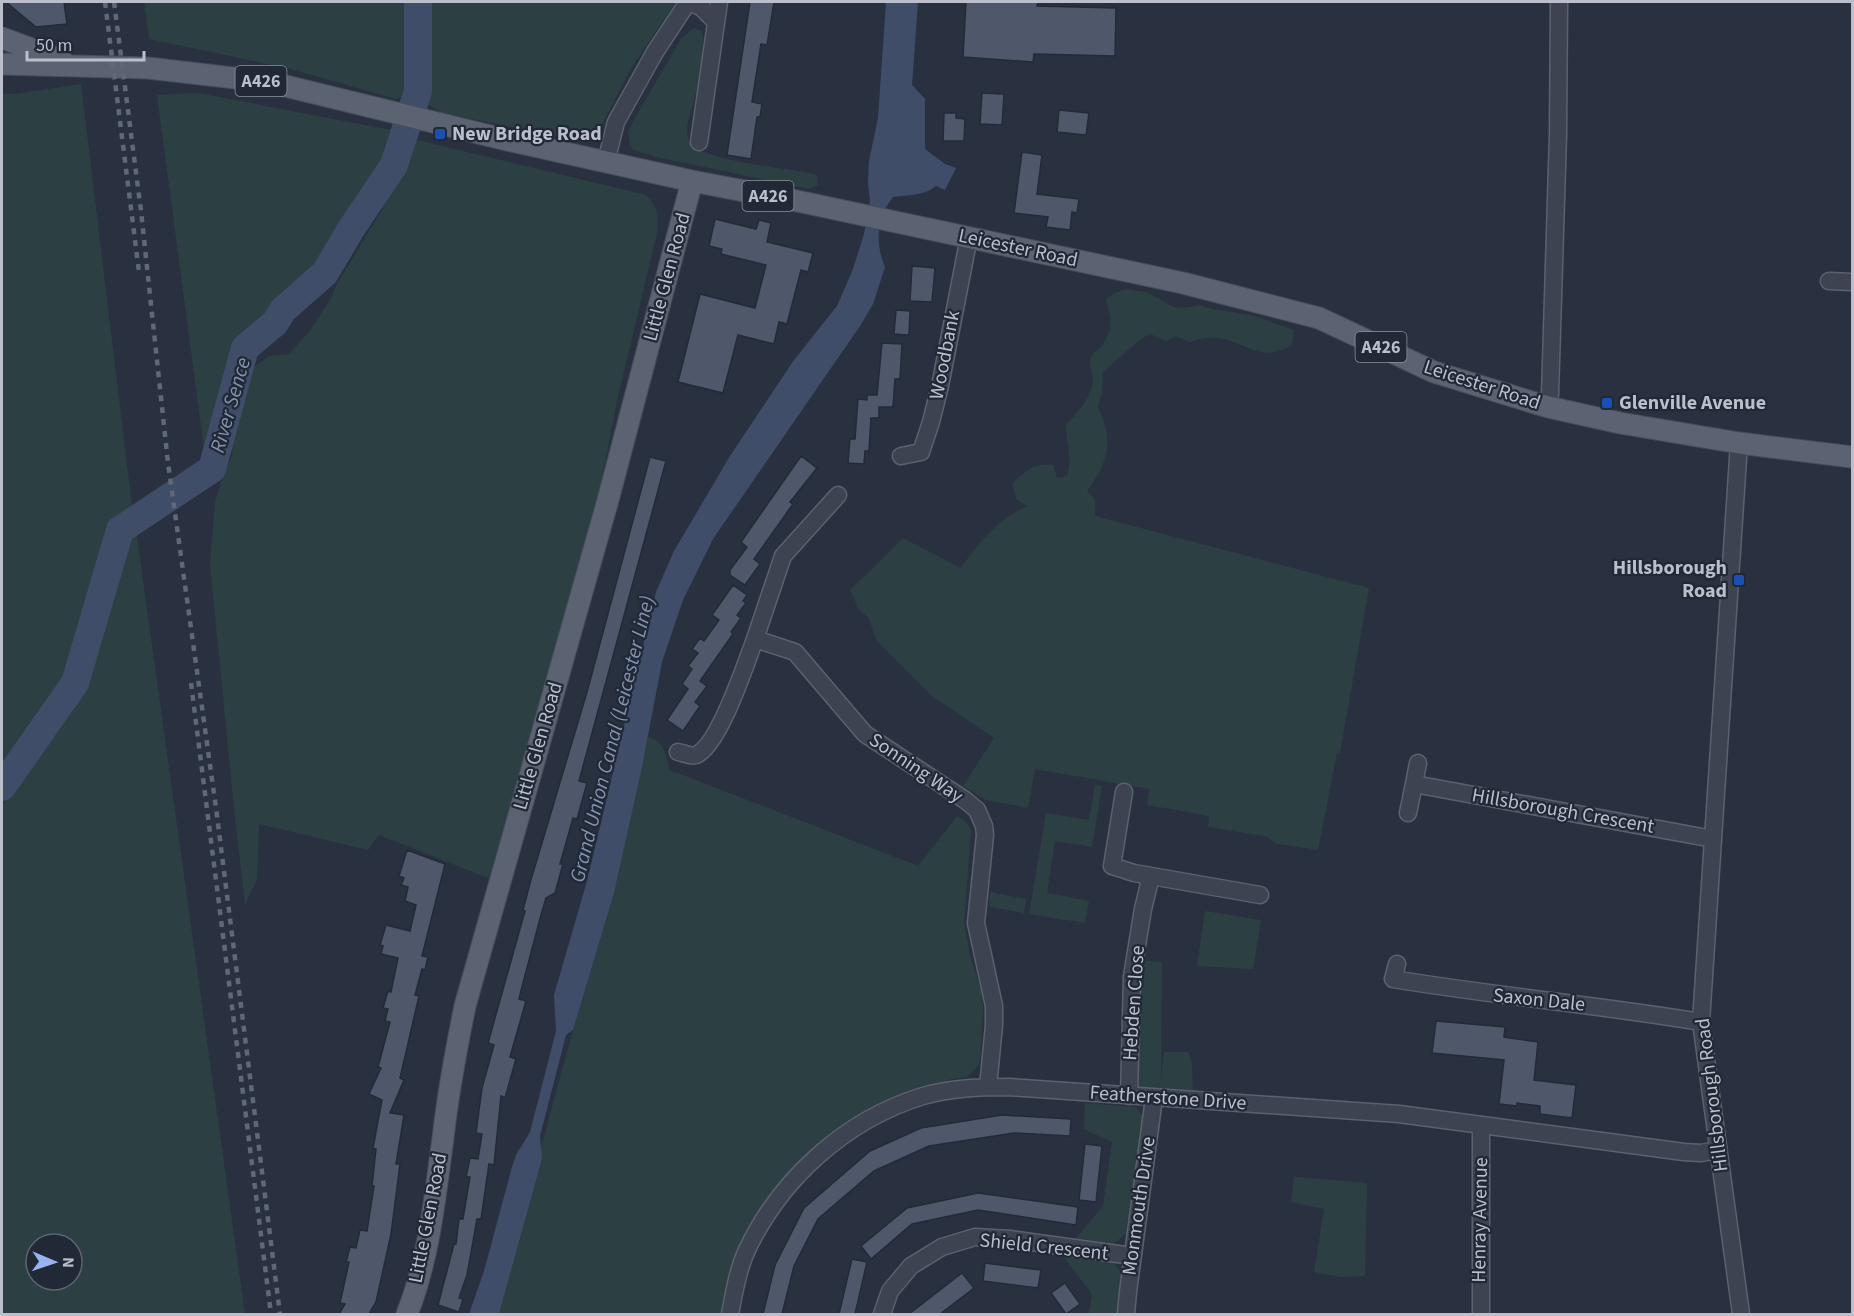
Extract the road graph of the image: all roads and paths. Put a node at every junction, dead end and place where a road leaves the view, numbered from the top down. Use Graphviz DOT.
graph roads {
  1 [pos="689,2"];
  2 [pos="719,2"];
  3 [pos="1559,2"];
  4 [pos="716,22"];
  5 [pos="2,38"];
  6 [pos="2,64"];
  7 [pos="80,66"];
  8 [pos="699,142"];
  9 [pos="606,162"];
  10 [pos="692,181"];
  11 [pos="969,237"];
  12 [pos="1829,281"];
  13 [pos="1852,282"];
  14 [pos="1548,407"];
  15 [pos="1738,442"];
  16 [pos="901,456"];
  17 [pos="1852,457"];
  18 [pos="838,495"];
  19 [pos="755,639"];
  20 [pos="678,752"];
  21 [pos="1418,763"];
  22 [pos="1414,784"];
  23 [pos="1125,792"];
  24 [pos="1408,813"];
  25 [pos="1713,839"];
  26 [pos="1151,876"];
  27 [pos="1260,895"];
  28 [pos="1397,964"];
  29 [pos="1701,1022"];
  30 [pos="988,1087"];
  31 [pos="1129,1096"];
  32 [pos="1154,1098"];
  33 [pos="1481,1125"];
  34 [pos="1718,1150"];
  35 [pos="1132,1256"];
  36 [pos="407,1314"];
  37 [pos="730,1314"];
  38 [pos="882,1314"];
  39 [pos="1126,1314"];
  40 [pos="1481,1314"];
  41 [pos="1741,1314"];
  1 -- 4 [label="street"];
  1 -- 9 [label="street"];
  2 -- 4 [label="street"];
  3 -- 14 [label="street"];
  4 -- 8 [label="street"];
  5 -- 7 [label="main road, A426"];
  6 -- 7 [label="main road, A426"];
  7 -- 9 [label="main road, A426"];
  9 -- 10 [label="main road, A426"];
  10 -- 11 [label="main road, Leicester Road / A426"];
  10 -- 36 [label="main road, Little Glen Road"];
  11 -- 14 [label="main road, Leicester Road / A426"];
  11 -- 16 [label="street, Woodbank"];
  12 -- 13 [label="street"];
  14 -- 15 [label="main road, Leicester Road / A426"];
  15 -- 17 [label="main road, Leicester Road / A426"];
  15 -- 25 [label="street, Hillsborough Road"];
  18 -- 19 [label="street"];
  19 -- 20 [label="street"];
  19 -- 30 [label="street, Sonning Way"];
  21 -- 22 [label="street"];
  22 -- 24 [label="street"];
  22 -- 25 [label="street, Hillsborough Crescent"];
  23 -- 26 [label="street"];
  25 -- 29 [label="street, Hillsborough Road"];
  26 -- 27 [label="street"];
  26 -- 31 [label="street, Hebden Close"];
  28 -- 29 [label="street, Saxon Dale"];
  29 -- 34 [label="street, Hillsborough Road"];
  30 -- 31 [label="street, Featherstone Drive"];
  30 -- 37 [label="street, Featherstone Drive"];
  31 -- 32 [label="street, Featherstone Drive"];
  32 -- 33 [label="street, Featherstone Drive"];
  32 -- 35 [label="street, Monmouth Drive"];
  33 -- 34 [label="street, Featherstone Drive"];
  33 -- 40 [label="street, Henray Avenue"];
  34 -- 41 [label="street, Hillsborough Road"];
  35 -- 38 [label="street, Shield Crescent"];
  35 -- 39 [label="street, Monmouth Drive"];
}
